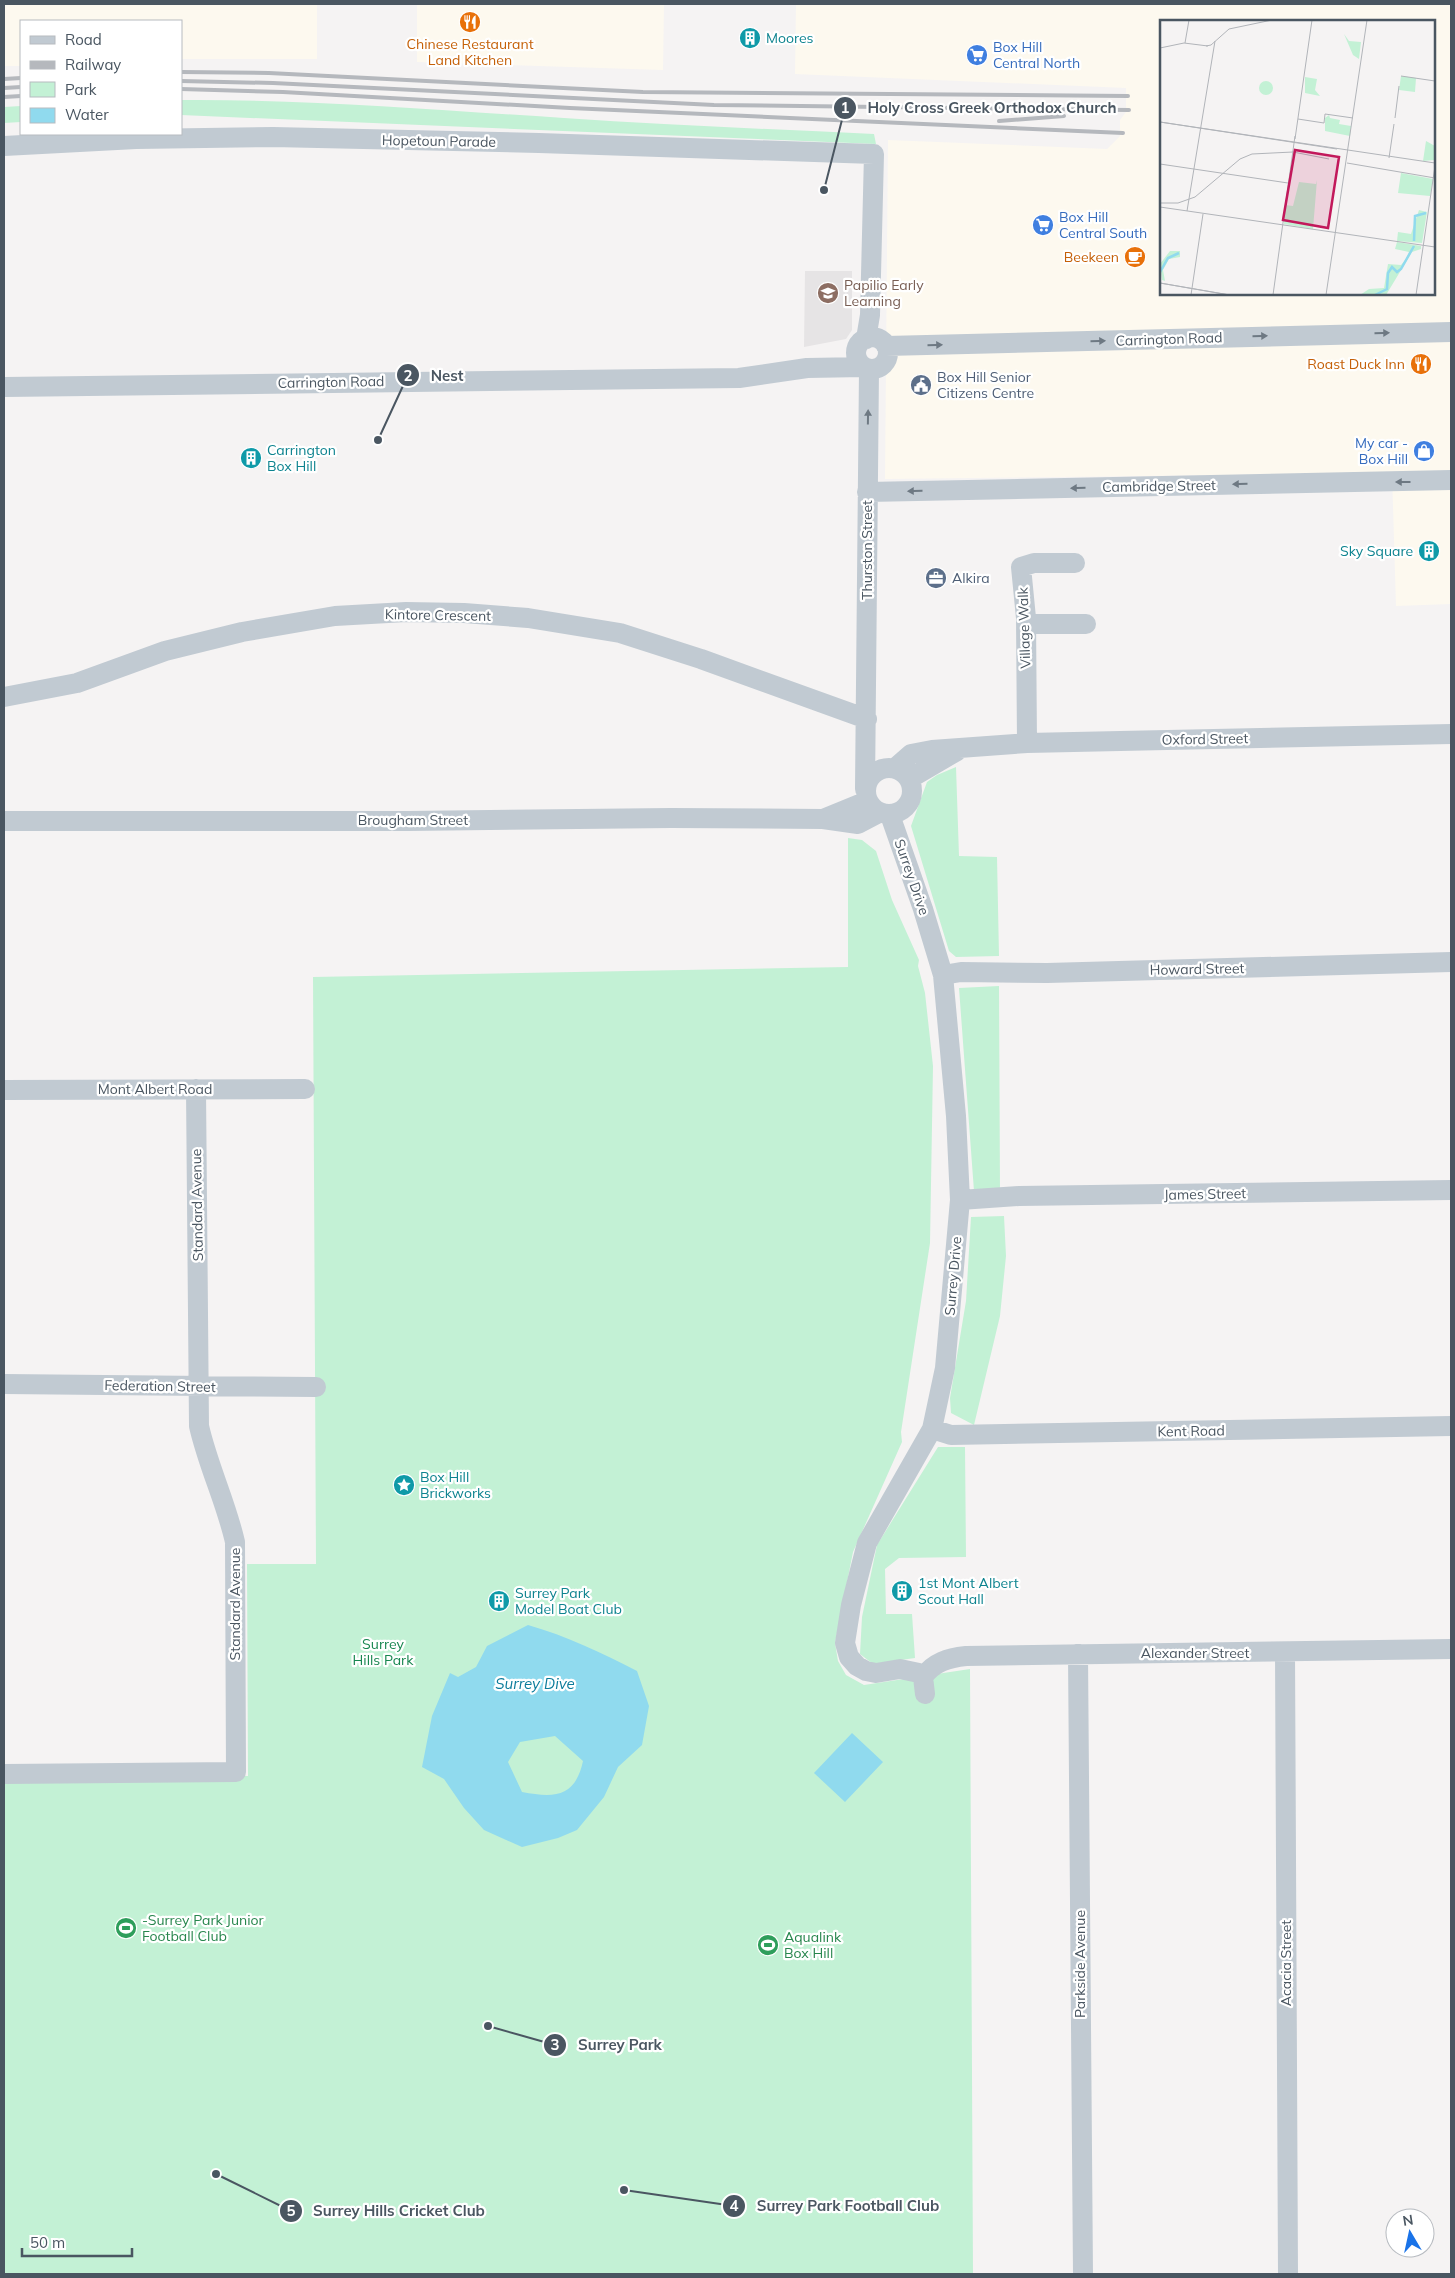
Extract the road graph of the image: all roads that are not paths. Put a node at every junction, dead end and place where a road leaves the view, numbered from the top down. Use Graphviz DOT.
graph roads {
  1 [pos="4,146"];
  2 [pos="1451,332"];
  3 [pos="871,343"];
  4 [pos="807,368"];
  5 [pos="866,368"];
  6 [pos="4,387"];
  7 [pos="1451,480"];
  8 [pos="867,492"];
  9 [pos="1075,563"];
  10 [pos="1026,624"];
  11 [pos="1086,624"];
  12 [pos="4,697"];
  13 [pos="867,725"];
  14 [pos="1451,734"];
  15 [pos="1027,743"];
  16 [pos="898,772"];
  17 [pos="875,804"];
  18 [pos="4,821"];
  19 [pos="1451,962"];
  20 [pos="943,975"];
  21 [pos="196,1089"];
  22 [pos="306,1089"];
  23 [pos="4,1090"];
  24 [pos="1451,1190"];
  25 [pos="960,1200"];
  26 [pos="4,1384"];
  27 [pos="199,1386"];
  28 [pos="316,1387"];
  29 [pos="1451,1426"];
  30 [pos="932,1429"];
  31 [pos="1451,1650"];
  32 [pos="1285,1652"];
  33 [pos="1078,1654"];
  34 [pos="940,1662"];
  35 [pos="4,1774"];
  36 [pos="1083,2274"];
  37 [pos="1288,2274"];
  1 -- 3 [label="street, Hopetoun Parade"];
  3 -- 2 [label="street, Carrington Road, one-way"];
  3 -- 4 [label="street, Carrington Road"];
  3 -- 5 [label="street"];
  3 -- 5 [label="street"];
  4 -- 5 [label="street, Carrington Road"];
  4 -- 6 [label="street, Carrington Road"];
  8 -- 5 [label="street, Thurston Street, one-way"];
  7 -- 8 [label="street, Cambridge Street, one-way"];
  8 -- 13 [label="street, Thurston Street"];
  9 -- 10 [label="street, Village Walk"];
  10 -- 11 [label="street"];
  10 -- 15 [label="street, Village Walk"];
  12 -- 13 [label="street, Kintore Crescent"];
  13 -- 16 [label="street, Thurston Street"];
  13 -- 17 [label="street, Thurston Street"];
  14 -- 15 [label="street, Oxford Street"];
  15 -- 16 [label="street, Oxford Street"];
  16 -- 17 [label="street, Oxford Street"];
  16 -- 17 [label="street, Brougham Street"];
  17 -- 18 [label="street, Brougham Street"];
  17 -- 20 [label="street, Surrey Drive"];
  19 -- 20 [label="street, Howard Street"];
  20 -- 25 [label="street, Surrey Drive"];
  21 -- 22 [label="street, Mont Albert Road"];
  21 -- 23 [label="street, Mont Albert Road"];
  21 -- 27 [label="street, Standard Avenue"];
  24 -- 25 [label="street, James Street"];
  25 -- 30 [label="street, Surrey Drive"];
  26 -- 27 [label="street, Federation Street"];
  27 -- 28 [label="street, Federation Street"];
  27 -- 35 [label="street, Standard Avenue"];
  29 -- 30 [label="street, Kent Road"];
  30 -- 34 [label="street, Surrey Drive"];
  31 -- 32 [label="street, Alexander Street"];
  32 -- 33 [label="street, Alexander Street"];
  32 -- 37 [label="street, Acacia Street"];
  33 -- 34 [label="street, Alexander Street"];
  33 -- 36 [label="street, Parkside Avenue"];
}
